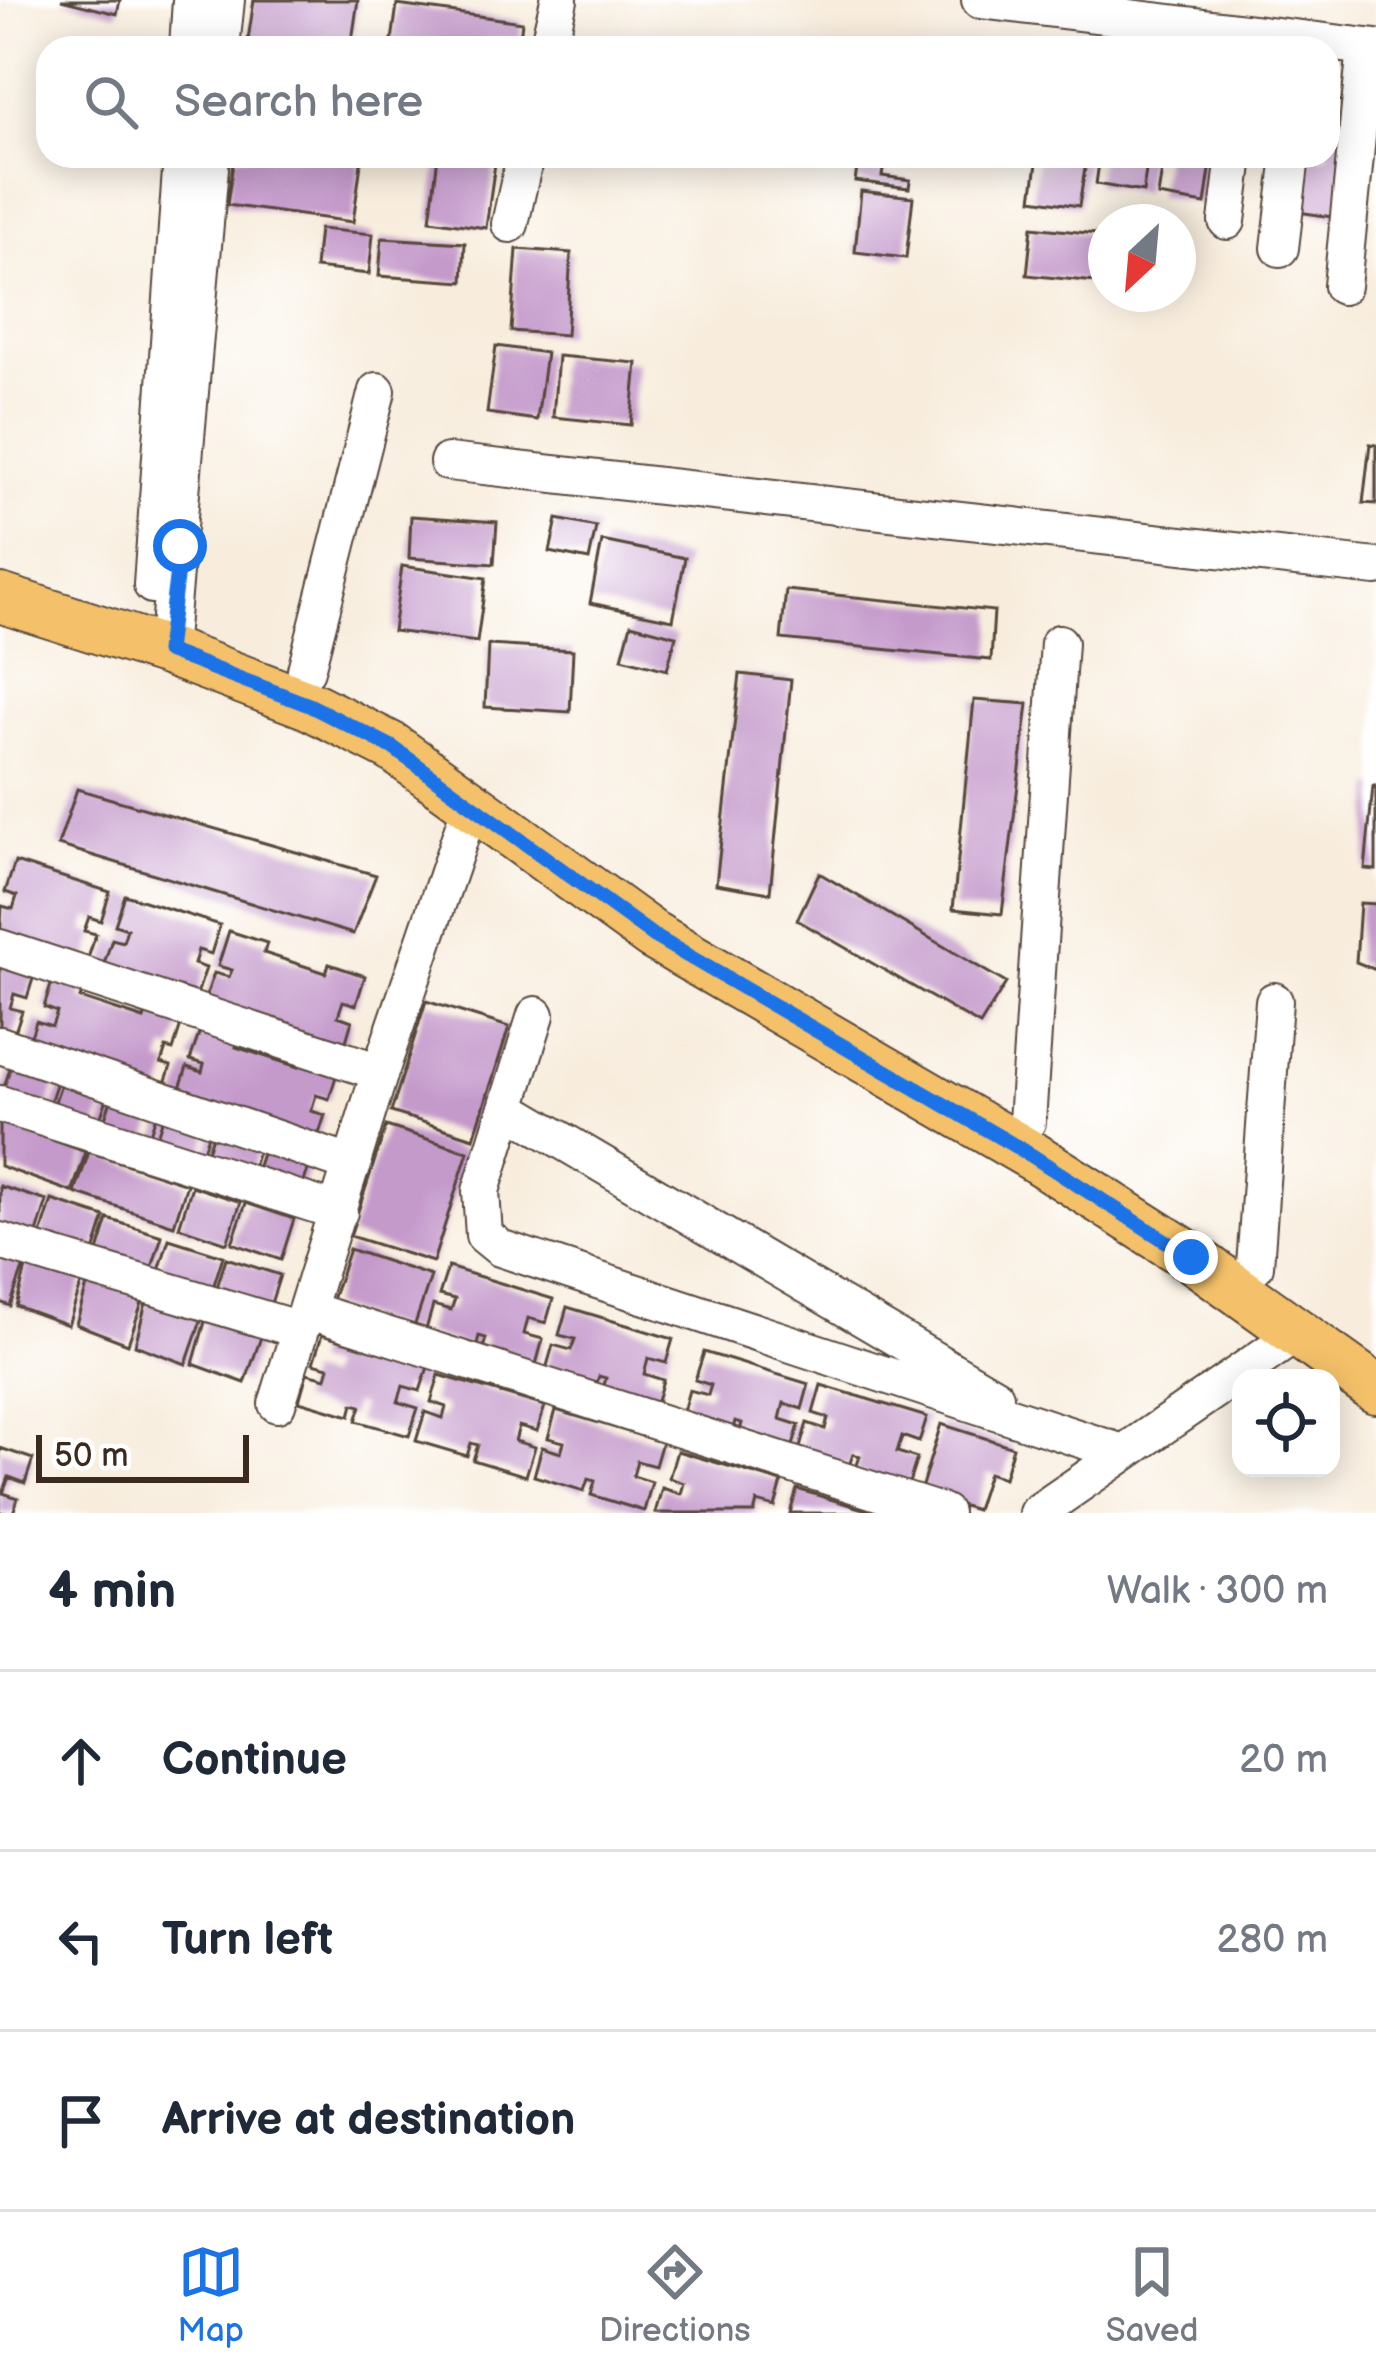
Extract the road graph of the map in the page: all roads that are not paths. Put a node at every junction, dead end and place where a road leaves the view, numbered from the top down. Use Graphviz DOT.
graph roads {
  1 [pos="191,0"];
  2 [pos="226,0"];
  3 [pos="559,0"];
  4 [pos="980,0"];
  5 [pos="189,36"];
  6 [pos="222,36"];
  7 [pos="551,36"];
  8 [pos="1223,36"];
  9 [pos="1340,46"];
  10 [pos="1371,47"];
  11 [pos="181,168"];
  12 [pos="211,168"];
  13 [pos="522,168"];
  14 [pos="1233,168"];
  15 [pos="1290,168"];
  16 [pos="1226,221"];
  17 [pos="510,224"];
  18 [pos="1280,248"];
  19 [pos="1342,286"];
  20 [pos="376,392"];
  21 [pos="448,462"];
  22 [pos="0,567"];
  23 [pos="1376,567"];
  24 [pos="0,598"];
  25 [pos="158,630"];
  26 [pos="1059,643"];
  27 [pos="306,670"];
  28 [pos="472,802"];
  29 [pos="0,948"];
  30 [pos="1274,1001"];
  31 [pos="536,1015"];
  32 [pos="0,1045"];
  33 [pos="380,1072"];
  34 [pos="0,1105"];
  35 [pos="507,1108"];
  36 [pos="1028,1122"];
  37 [pos="352,1166"];
  38 [pos="339,1211"];
  39 [pos="0,1241"];
  40 [pos="1255,1267"];
  41 [pos="304,1320"];
  42 [pos="1299,1332"];
  43 [pos="1376,1355"];
  44 [pos="1376,1389"];
  45 [pos="277,1404"];
  46 [pos="1053,1430"];
  47 [pos="1124,1454"];
  48 [pos="944,1513"];
  49 [pos="1037,1513"];
  1 -- 5 [label="street"];
  2 -- 6 [label="street"];
  3 -- 7 [label="street"];
  4 -- 8 [label="street"];
  9 -- 10 [label="street"];
  10 -- 19 [label="street"];
  11 -- 25 [label="street"];
  12 -- 25 [label="street"];
  13 -- 17 [label="street"];
  14 -- 16 [label="street"];
  15 -- 18 [label="street"];
  20 -- 27 [label="street"];
  21 -- 23 [label="street"];
  22 -- 25 [label="main road"];
  24 -- 25 [label="main road"];
  25 -- 27 [label="main road"];
  25 -- 28 [label="main road"];
  26 -- 36 [label="street"];
  27 -- 36 [label="main road"];
  28 -- 33 [label="street"];
  28 -- 42 [label="main road"];
  29 -- 33 [label="street"];
  30 -- 40 [label="street"];
  31 -- 35 [label="street"];
  32 -- 37 [label="street"];
  33 -- 37 [label="street"];
  34 -- 38 [label="street"];
  35 -- 46 [label="street"];
  35 -- 46 [label="street"];
  36 -- 40 [label="main road"];
  37 -- 38 [label="street"];
  38 -- 41 [label="street"];
  39 -- 41 [label="street"];
  40 -- 43 [label="main road"];
  41 -- 45 [label="street"];
  41 -- 48 [label="street"];
  42 -- 44 [label="main road"];
  42 -- 47 [label="street"];
  46 -- 47 [label="street"];
  47 -- 49 [label="street"];
}
